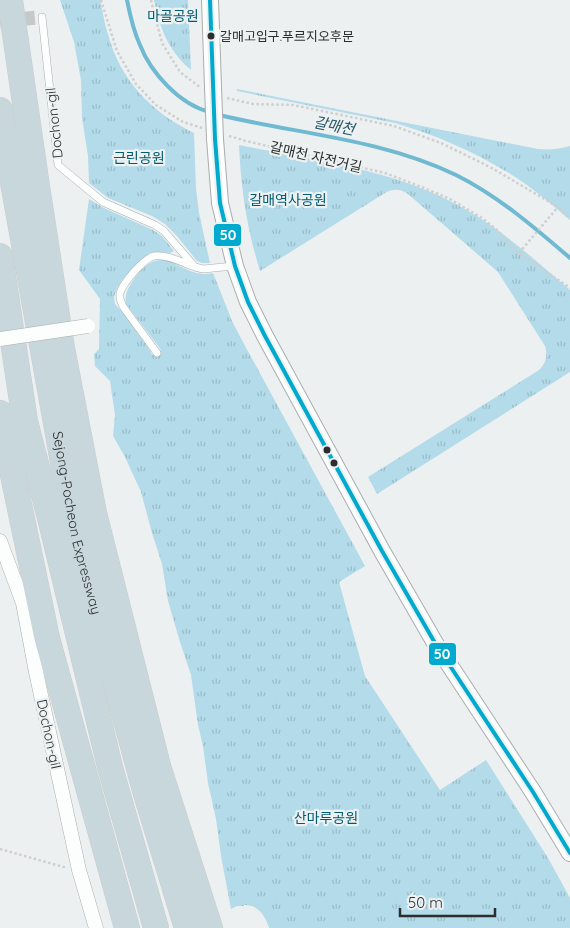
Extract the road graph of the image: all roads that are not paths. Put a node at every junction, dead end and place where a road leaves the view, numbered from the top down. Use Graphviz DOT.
graph roads {
  1 [pos="10,0"];
  2 [pos="210,0"];
  3 [pos="42,17"];
  4 [pos="0,110"];
  5 [pos="0,256"];
  6 [pos="235,266"];
  7 [pos="195,267"];
  8 [pos="88,326"];
  9 [pos="0,339"];
  10 [pos="157,353"];
  11 [pos="0,413"];
  12 [pos="0,541"];
  13 [pos="570,853"];
  14 [pos="96,928"];
  15 [pos="127,928"];
  16 [pos="156,928"];
  17 [pos="187,928"];
  18 [pos="210,928"];
  1 -- 18 [label="highway"];
  2 -- 6 [label="street, bridge"];
  3 -- 7 [label="lane, Dochon-gil"];
  4 -- 17 [label="highway, Sejong-Pocheon Expressway"];
  5 -- 16 [label="highway, Sejong-Pocheon Expressway"];
  6 -- 7 [label="lane"];
  6 -- 13 [label="street"];
  7 -- 10 [label="lane"];
  8 -- 9 [label="street, bridge"];
  11 -- 15 [label="highway"];
  12 -- 14 [label="street, Dochon-gil"];
}
